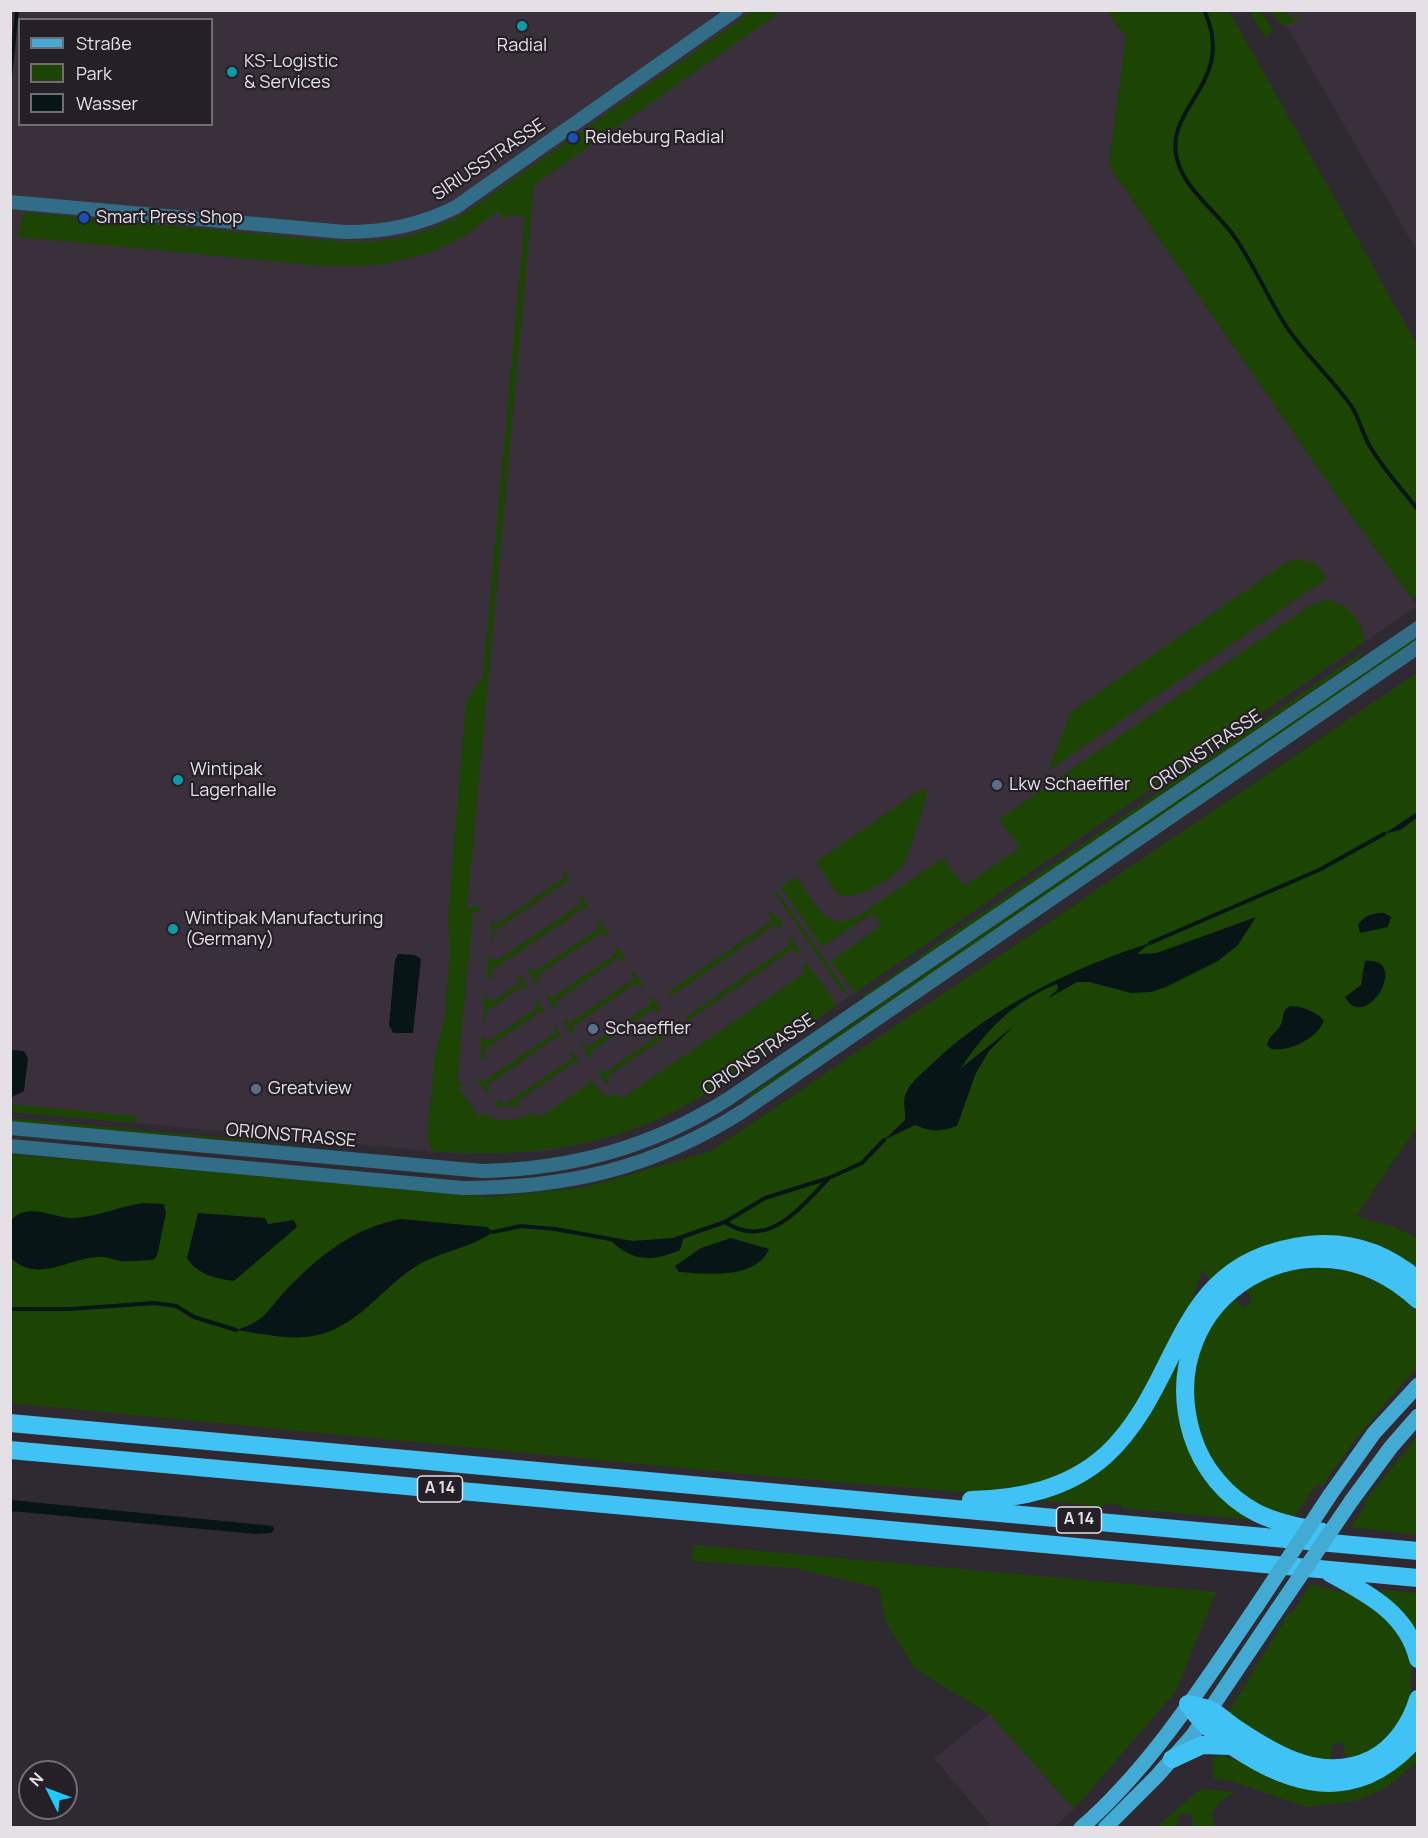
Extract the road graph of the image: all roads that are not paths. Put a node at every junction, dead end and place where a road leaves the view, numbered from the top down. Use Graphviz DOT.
graph roads {
  1 [pos="736,10"];
  2 [pos="10,202"];
  3 [pos="1418,628"];
  4 [pos="1418,647"];
  5 [pos="10,1128"];
  6 [pos="10,1146"];
  7 [pos="1418,1280"];
  8 [pos="1418,1300"];
  9 [pos="1418,1385"];
  10 [pos="1418,1416"];
  11 [pos="10,1423"];
  12 [pos="10,1450"];
  13 [pos="887,1503"];
  14 [pos="1392,1549"];
  15 [pos="1418,1551"];
  16 [pos="1323,1569"];
  17 [pos="1418,1578"];
  18 [pos="1418,1659"];
  19 [pos="1418,1699"];
  20 [pos="1188,1704"];
  21 [pos="1206,1717"];
  22 [pos="1418,1736"];
  23 [pos="1232,1747"];
  24 [pos="1172,1760"];
  25 [pos="1081,1827"];
  26 [pos="1105,1827"];
  1 -- 2 [label="street, SIRIUSSTRASSE"];
  3 -- 5 [label="street, ORIONSTRASSE"];
  4 -- 6 [label="street, ORIONSTRASSE"];
  7 -- 13 [label="highway"];
  8 -- 14 [label="highway"];
  9 -- 20 [label="main road, bridge"];
  10 -- 21 [label="main road, bridge"];
  11 -- 13 [label="highway, A 14"];
  12 -- 16 [label="highway, A 14"];
  13 -- 14 [label="highway, A 14"];
  14 -- 15 [label="highway, A 14"];
  16 -- 17 [label="highway, A 14"];
  16 -- 18 [label="highway"];
  19 -- 21 [label="highway"];
  20 -- 21 [label="highway"];
  20 -- 25 [label="main road"];
  21 -- 23 [label="highway"];
  21 -- 24 [label="main road"];
  22 -- 23 [label="highway"];
  23 -- 24 [label="highway"];
  24 -- 26 [label="main road"];
}
